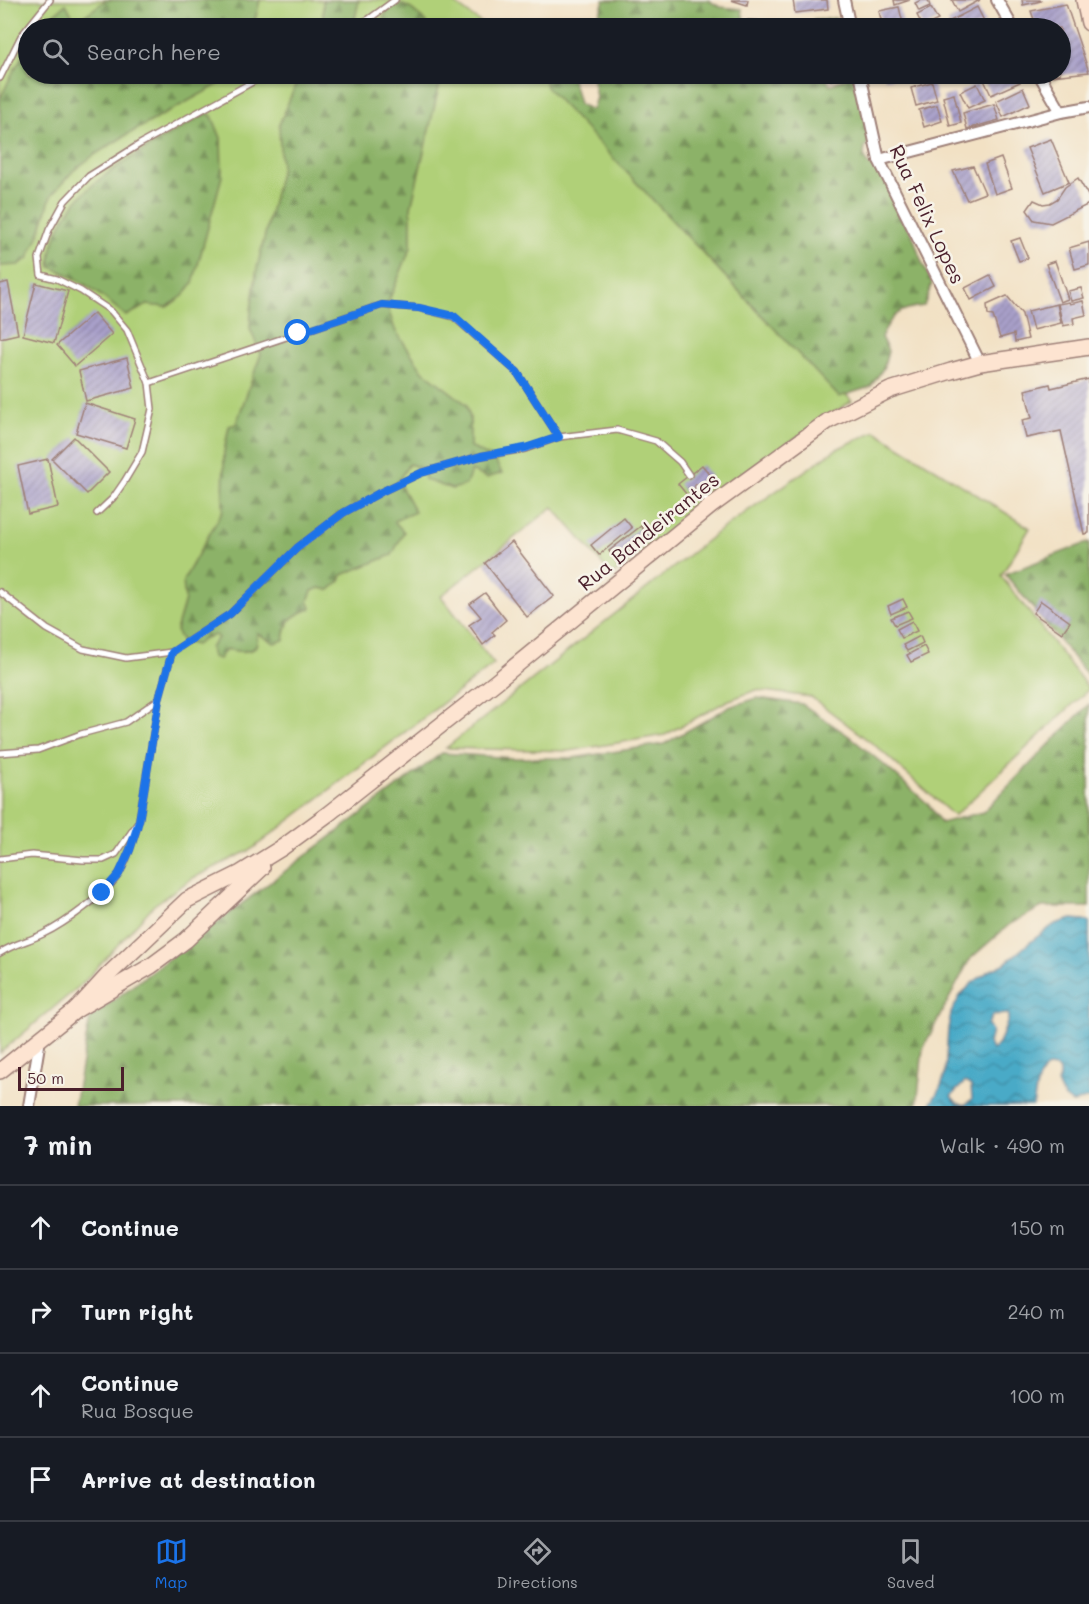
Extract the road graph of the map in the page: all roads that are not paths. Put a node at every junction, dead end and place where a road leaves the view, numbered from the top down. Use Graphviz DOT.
graph roads {
  1 [pos="50,0"];
  2 [pos="844,0"];
  3 [pos="997,0"];
  4 [pos="1084,0"];
  5 [pos="392,1"];
  6 [pos="36,18"];
  7 [pos="366,18"];
  8 [pos="848,18"];
  9 [pos="1007,18"];
  10 [pos="1089,23"];
  11 [pos="18,42"];
  12 [pos="0,78"];
  13 [pos="249,84"];
  14 [pos="862,84"];
  15 [pos="1045,84"];
  16 [pos="1089,107"];
  17 [pos="1061,112"];
  18 [pos="879,160"];
  19 [pos="1089,347"];
  20 [pos="980,363"];
  21 [pos="149,383"];
  22 [pos="559,437"];
  23 [pos="689,475"];
  24 [pos="698,487"];
  25 [pos="711,506"];
  26 [pos="97,513"];
  27 [pos="0,592"];
  28 [pos="172,652"];
  29 [pos="159,699"];
  30 [pos="0,753"];
  31 [pos="139,821"];
  32 [pos="283,847"];
  33 [pos="0,859"];
  34 [pos="0,952"];
  35 [pos="76,1010"];
  36 [pos="40,1039"];
  37 [pos="0,1071"];
  38 [pos="29,1106"];
  1 -- 6 [label="lane"];
  2 -- 8 [label="street"];
  3 -- 9 [label="street"];
  4 -- 10 [label="street"];
  5 -- 7 [label="lane"];
  11 -- 12 [label="lane"];
  13 -- 21 [label="lane"];
  14 -- 18 [label="street, Rua Felix Lopes"];
  15 -- 17 [label="street"];
  16 -- 17 [label="street"];
  17 -- 18 [label="street"];
  18 -- 20 [label="street, Rua Felix Lopes"];
  19 -- 20 [label="street, Rua Bandeirantes"];
  20 -- 25 [label="street, Rua Bandeirantes"];
  21 -- 22 [label="lane"];
  21 -- 26 [label="lane"];
  22 -- 23 [label="lane"];
  22 -- 28 [label="lane"];
  24 -- 25 [label="lane"];
  25 -- 32 [label="street, Rua Bandeirantes"];
  27 -- 28 [label="lane"];
  28 -- 29 [label="lane"];
  29 -- 30 [label="lane"];
  29 -- 31 [label="lane"];
  31 -- 33 [label="lane"];
  31 -- 34 [label="lane"];
  32 -- 35 [label="street, Rua Bandeirantes"];
  32 -- 35 [label="street, Rua Bandeirantes"];
  35 -- 36 [label="street, Rua Bandeirantes"];
  36 -- 37 [label="street, Rua Bandeirantes"];
  36 -- 38 [label="street"];
}
